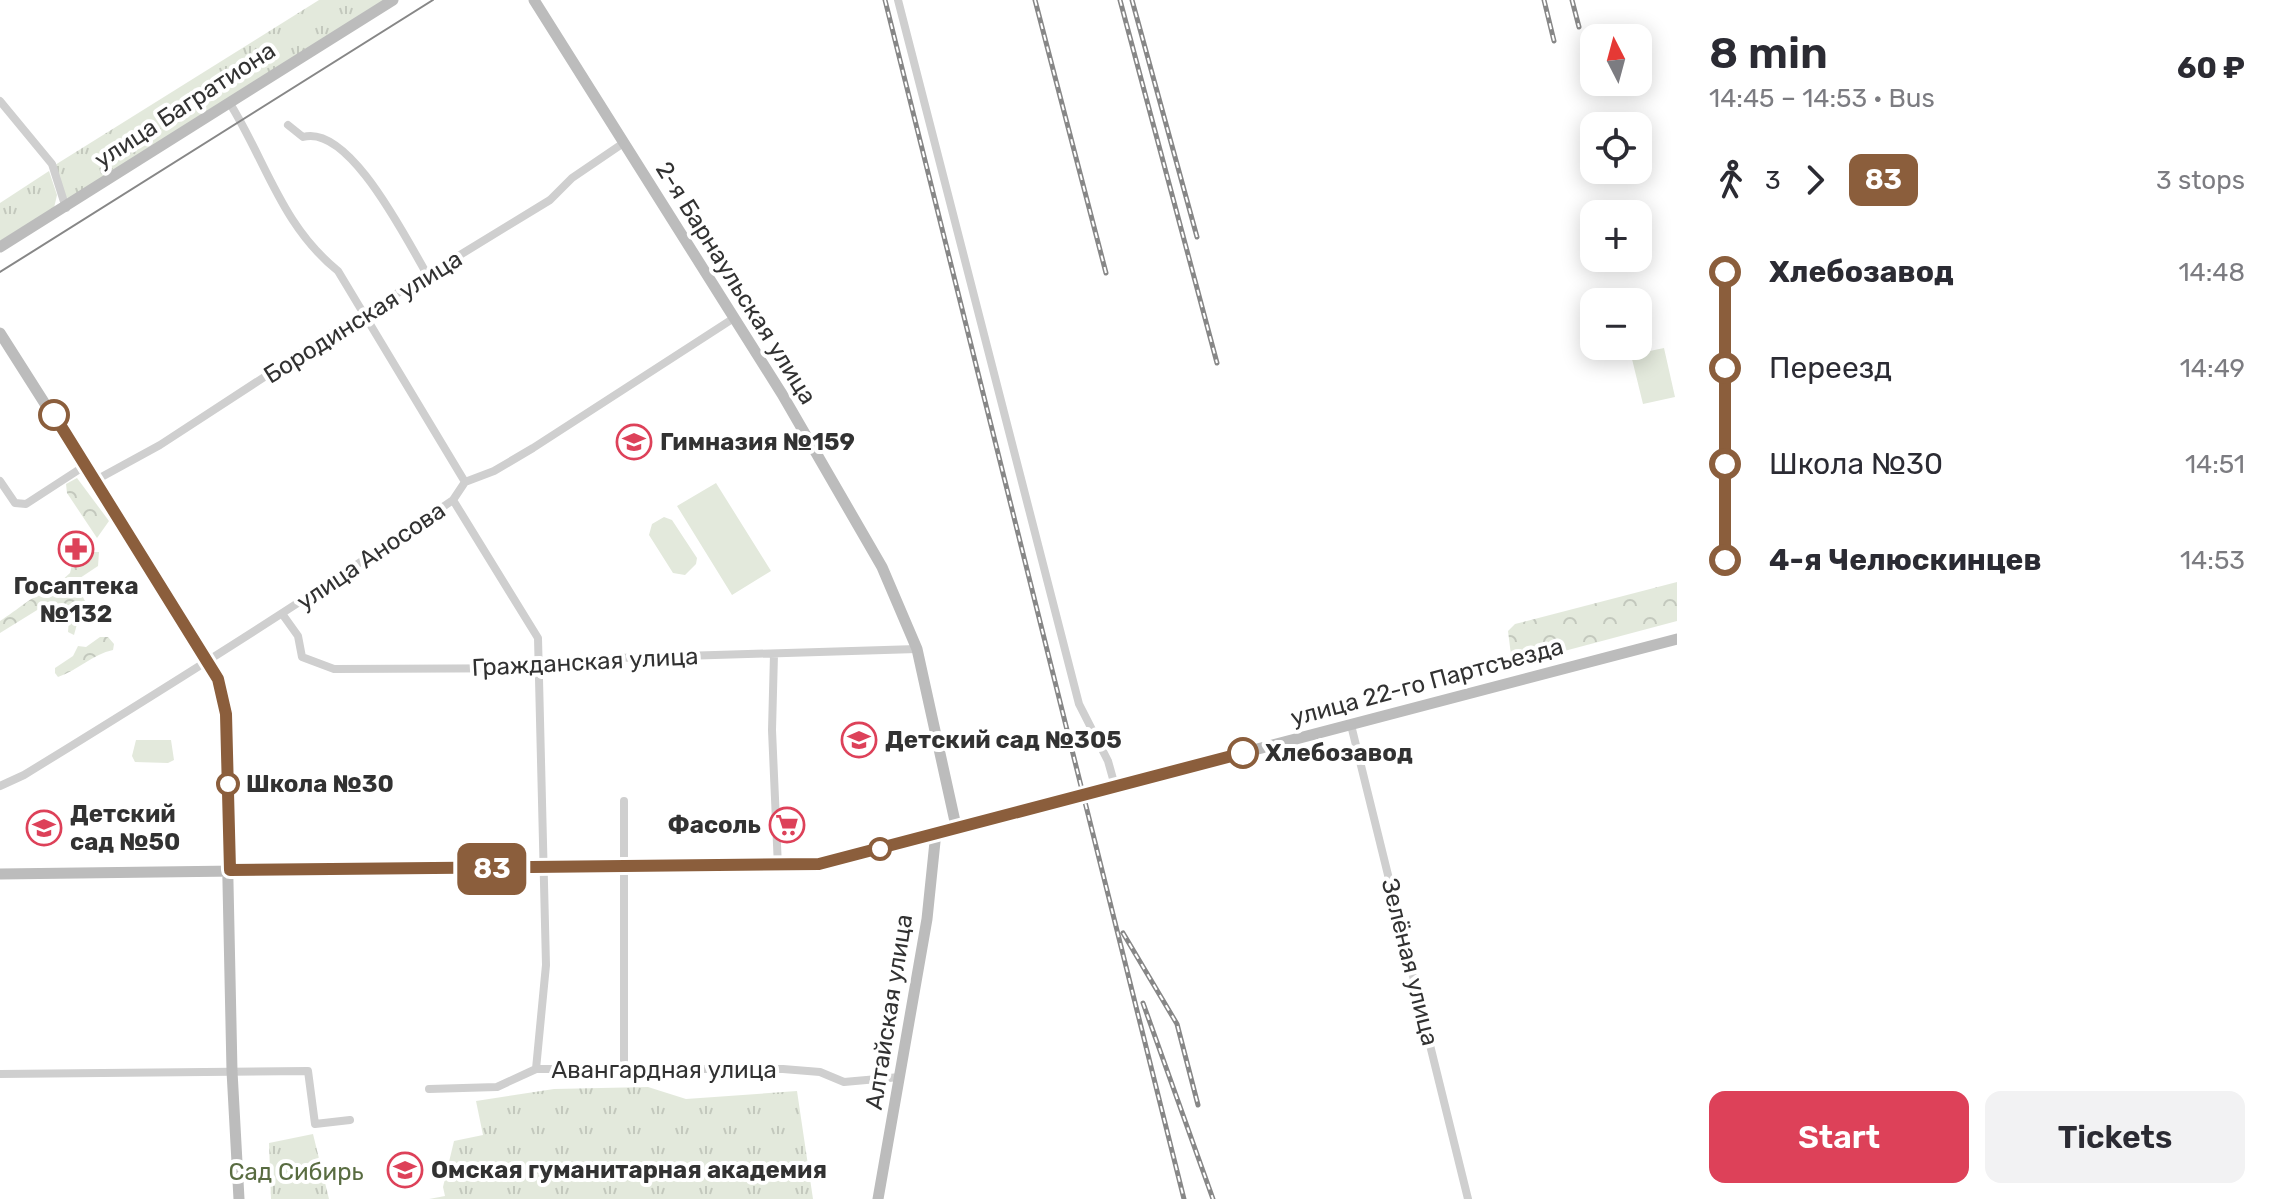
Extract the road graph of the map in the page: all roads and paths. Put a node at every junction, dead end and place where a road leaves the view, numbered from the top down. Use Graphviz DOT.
graph roads {
  1 [pos="393,0"];
  2 [pos="534,0"];
  3 [pos="898,0"];
  4 [pos="0,101"];
  5 [pos="229,102"];
  6 [pos="288,125"];
  7 [pos="622,144"];
  8 [pos="66,208"];
  9 [pos="0,247"];
  10 [pos="428,276"];
  11 [pos="364,315"];
  12 [pos="734,318"];
  13 [pos="0,333"];
  14 [pos="86,465"];
  15 [pos="96,480"];
  16 [pos="0,481"];
  17 [pos="465,482"];
  18 [pos="453,500"];
  19 [pos="283,615"];
  20 [pos="1677,639"];
  21 [pos="917,649"];
  22 [pos="774,654"];
  23 [pos="207,660"];
  24 [pos="537,668"];
  25 [pos="1351,725"];
  26 [pos="0,786"];
  27 [pos="1115,786"];
  28 [pos="624,801"];
  29 [pos="956,826"];
  30 [pos="936,832"];
  31 [pos="778,867"];
  32 [pos="542,868"];
  33 [pos="623,868"];
  34 [pos="230,870"];
  35 [pos="0,874"];
  36 [pos="624,1068"];
  37 [pos="536,1069"];
  38 [pos="232,1071"];
  39 [pos="0,1074"];
  40 [pos="900,1077"];
  41 [pos="429,1089"];
  42 [pos="350,1120"];
  43 [pos="239,1199"];
  44 [pos="878,1199"];
  45 [pos="1468,1199"];
  1 -- 5 [label="main road, улица Багратиона"];
  2 -- 7 [label="main road, 2-я Барнаульская улица"];
  3 -- 27 [label="street"];
  4 -- 8 [label="street"];
  5 -- 8 [label="main road, улица Багратиона"];
  5 -- 11 [label="street"];
  6 -- 10 [label="street"];
  7 -- 10 [label="street, Бородинская улица"];
  7 -- 12 [label="main road, 2-я Барнаульская улица"];
  8 -- 9 [label="main road, улица Багратиона"];
  10 -- 11 [label="street, Бородинская улица"];
  11 -- 15 [label="street, Бородинская улица"];
  11 -- 17 [label="street"];
  12 -- 17 [label="street, улица Аносова"];
  12 -- 21 [label="main road, 2-я Барнаульская улица"];
  13 -- 14 [label="main road"];
  14 -- 15 [label="main road"];
  14 -- 16 [label="street"];
  15 -- 23 [label="main road"];
  17 -- 18 [label="street, улица Аносова"];
  18 -- 19 [label="street, улица Аносова"];
  18 -- 24 [label="street"];
  19 -- 23 [label="street, улица Аносова"];
  19 -- 24 [label="street, Гражданская улица"];
  20 -- 25 [label="main road, улица 22-го Партсъезда"];
  21 -- 22 [label="street, Гражданская улица"];
  21 -- 29 [label="main road, 2-я Барнаульская улица"];
  22 -- 24 [label="street, Гражданская улица"];
  22 -- 31 [label="street"];
  23 -- 26 [label="street, улица Аносова"];
  23 -- 34 [label="main road"];
  24 -- 32 [label="street"];
  25 -- 27 [label="main road, улица 22-го Партсъезда"];
  25 -- 45 [label="street, Зелёная улица"];
  27 -- 29 [label="main road, улица 22-го Партсъезда"];
  28 -- 33 [label="street"];
  29 -- 30 [label="main road, улица 22-го Партсъезда"];
  30 -- 31 [label="main road, улица 22-го Партсъезда"];
  30 -- 40 [label="main road, Алтайская улица"];
  31 -- 33 [label="main road, улица 22-го Партсъезда"];
  32 -- 33 [label="main road, улица 22-го Партсъезда"];
  32 -- 34 [label="main road, улица 22-го Партсъезда"];
  32 -- 37 [label="street"];
  33 -- 36 [label="street"];
  34 -- 35 [label="main road, улица 22-го Партсъезда"];
  34 -- 38 [label="main road"];
  36 -- 37 [label="street, Авангардная улица"];
  36 -- 40 [label="street, Авангардная улица"];
  37 -- 41 [label="street, Авангардная улица"];
  38 -- 39 [label="street"];
  38 -- 42 [label="street"];
  38 -- 43 [label="main road"];
  40 -- 44 [label="main road, Алтайская улица"];
}
